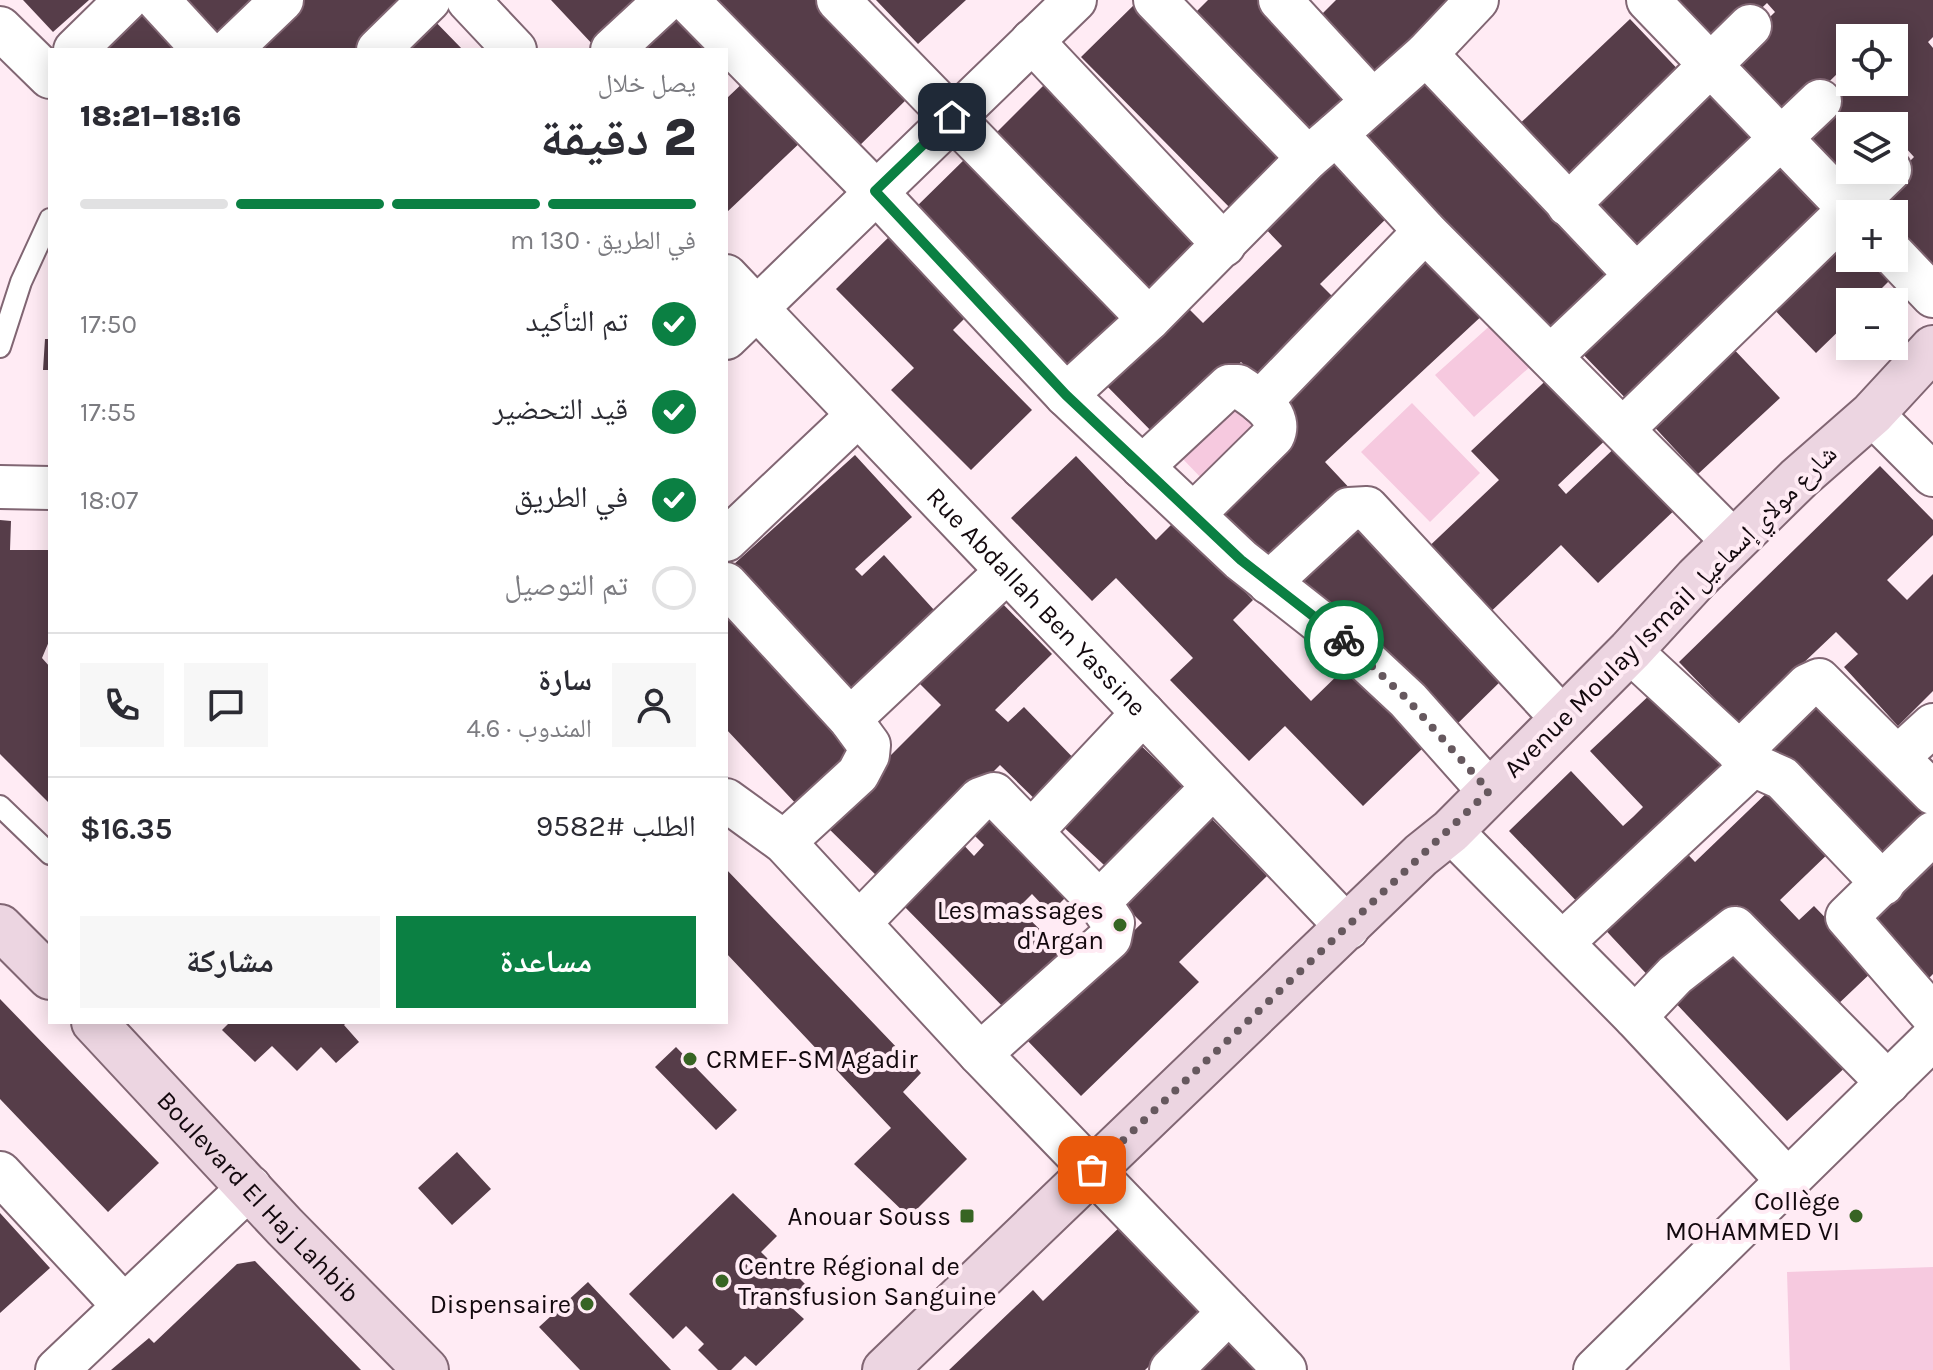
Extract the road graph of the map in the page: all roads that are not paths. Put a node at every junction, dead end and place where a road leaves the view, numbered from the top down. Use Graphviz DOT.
graph roads {
  1 [pos="126,0"];
  2 [pos="158,0"];
  3 [pos="282,0"];
  4 [pos="429,0"];
  5 [pos="468,0"];
  6 [pos="666,0"];
  7 [pos="687,0"];
  8 [pos="1155,0"];
  9 [pos="1477,0"];
  10 [pos="1648,0"];
  11 [pos="846,3"];
  12 [pos="1300,7"];
  13 [pos="1051,15"];
  14 [pos="1750,26"];
  15 [pos="0,28"];
  16 [pos="77,48"];
  17 [pos="202,48"];
  18 [pos="232,48"];
  19 [pos="380,48"];
  20 [pos="513,48"];
  21 [pos="614,48"];
  22 [pos="718,48"];
  23 [pos="1426,54"];
  24 [pos="48,63"];
  25 [pos="1711,65"];
  26 [pos="738,79"];
  27 [pos="1372,100"];
  28 [pos="1820,101"];
  29 [pos="952,117"];
  30 [pos="1781,138"];
  31 [pos="1322,146"];
  32 [pos="1878,184"];
  33 [pos="875,191"];
  34 [pos="1840,200"];
  35 [pos="1863,200"];
  36 [pos="1568,205"];
  37 [pos="48,223"];
  38 [pos="1836,227"];
  39 [pos="1425,231"];
  40 [pos="1224,245"];
  41 [pos="1908,270"];
  42 [pos="1636,275"];
  43 [pos="728,278"];
  44 [pos="1933,296"];
  45 [pos="757,309"];
  46 [pos="1149,319"];
  47 [pos="728,336"];
  48 [pos="0,347"];
  49 [pos="1933,348"];
  50 [pos="1551,356"];
  51 [pos="1066,395"];
  52 [pos="1260,402"];
  53 [pos="1872,414"];
  54 [pos="857,416"];
  55 [pos="1623,429"];
  56 [pos="1142,467"];
  57 [pos="1933,475"];
  58 [pos="0,487"];
  59 [pos="48,488"];
  60 [pos="1195,513"];
  61 [pos="728,538"];
  62 [pos="1734,542"];
  63 [pos="1006,572"];
  64 [pos="1269,583"];
  65 [pos="728,586"];
  66 [pos="1630,651"];
  67 [pos="1143,713"];
  68 [pos="1562,718"];
  69 [pos="850,719"];
  70 [pos="1933,725"];
  71 [pos="1898,757"];
  72 [pos="1746,759"];
  73 [pos="1213,787"];
  74 [pos="1489,791"];
  75 [pos="1933,793"];
  76 [pos="728,801"];
  77 [pos="0,806"];
  78 [pos="1032,831"];
  79 [pos="1451,831"];
  80 [pos="1933,833"];
  81 [pos="784,842"];
  82 [pos="48,852"];
  83 [pos="1883,884"];
  84 [pos="1099,902"];
  85 [pos="859,923"];
  86 [pos="0,927"];
  87 [pos="1348,928"];
  88 [pos="1562,943"];
  89 [pos="48,975"];
  90 [pos="1933,1016"];
  91 [pos="1635,1017"];
  92 [pos="96,1024"];
  93 [pos="1933,1038"];
  94 [pos="980,1054"];
  95 [pos="1888,1083"];
  96 [pos="1092,1170"];
  97 [pos="0,1173"];
  98 [pos="1789,1182"];
  99 [pos="250,1187"];
  100 [pos="124,1306"];
  101 [pos="1229,1312"];
  102 [pos="57,1370"];
  103 [pos="426,1370"];
  104 [pos="885,1370"];
  105 [pos="1171,1370"];
  106 [pos="1285,1370"];
  107 [pos="1595,1370"];
  1 -- 16 [label="street"];
  2 -- 17 [label="street"];
  3 -- 18 [label="street"];
  4 -- 19 [label="street"];
  5 -- 20 [label="street"];
  6 -- 21 [label="street"];
  7 -- 22 [label="street"];
  8 -- 31 [label="street"];
  9 -- 23 [label="street"];
  10 -- 25 [label="street"];
  11 -- 29 [label="street"];
  12 -- 27 [label="street"];
  13 -- 29 [label="street"];
  13 -- 40 [label="street"];
  14 -- 25 [label="street"];
  15 -- 24 [label="street"];
  23 -- 27 [label="street"];
  23 -- 36 [label="street"];
  25 -- 30 [label="street"];
  25 -- 36 [label="street"];
  26 -- 33 [label="street"];
  27 -- 31 [label="street"];
  28 -- 30 [label="street"];
  29 -- 33 [label="street"];
  29 -- 46 [label="street"];
  30 -- 34 [label="street"];
  30 -- 42 [label="street"];
  31 -- 39 [label="street"];
  31 -- 40 [label="street"];
  32 -- 35 [label="street"];
  33 -- 45 [label="street"];
  33 -- 51 [label="street"];
  36 -- 42 [label="street"];
  37 -- 48 [label="lane"];
  38 -- 55 [label="street"];
  39 -- 50 [label="street"];
  39 -- 52 [label="street"];
  40 -- 46 [label="street"];
  41 -- 44 [label="street"];
  42 -- 50 [label="street"];
  43 -- 45 [label="street, Rue Abdallah Ben Yassine"];
  45 -- 47 [label="street"];
  45 -- 54 [label="street, Rue Abdallah Ben Yassine"];
  46 -- 51 [label="street"];
  49 -- 53 [label="street, Avenue Moulay Ismail شارع مولاي إسماعيل"];
  50 -- 55 [label="street"];
  51 -- 56 [label="street"];
  52 -- 56 [label="street"];
  52 -- 60 [label="street"];
  53 -- 57 [label="street"];
  53 -- 62 [label="street, Avenue Moulay Ismail شارع مولاي إسماعيل"];
  54 -- 61 [label="street"];
  54 -- 63 [label="street, Rue Abdallah Ben Yassine"];
  55 -- 62 [label="street"];
  56 -- 60 [label="street"];
  58 -- 59 [label="street"];
  60 -- 64 [label="street"];
  62 -- 66 [label="street, Avenue Moulay Ismail شارع مولاي إسماعيل"];
  63 -- 67 [label="street, Rue Abdallah Ben Yassine"];
  63 -- 69 [label="street"];
  64 -- 68 [label="street"];
  64 -- 74 [label="street"];
  65 -- 69 [label="street"];
  66 -- 68 [label="street, Avenue Moulay Ismail شارع مولاي إسماعيل"];
  66 -- 72 [label="street"];
  67 -- 73 [label="street, Rue Abdallah Ben Yassine"];
  67 -- 78 [label="street"];
  68 -- 74 [label="street, Avenue Moulay Ismail شارع مولاي إسماعيل"];
  69 -- 81 [label="street"];
  70 -- 71 [label="street"];
  71 -- 72 [label="street"];
  71 -- 75 [label="street"];
  72 -- 83 [label="street"];
  72 -- 88 [label="street"];
  73 -- 84 [label="street"];
  73 -- 87 [label="street, Rue Abdallah Ben Yassine"];
  74 -- 79 [label="street, Avenue Moulay Ismail شارع مولاي إسماعيل"];
  76 -- 81 [label="street"];
  77 -- 82 [label="lane"];
  78 -- 84 [label="street"];
  78 -- 85 [label="street"];
  79 -- 87 [label="street, Avenue Moulay Ismail شارع مولاي إسماعيل"];
  79 -- 88 [label="street"];
  80 -- 83 [label="street"];
  81 -- 85 [label="street"];
  83 -- 90 [label="street"];
  84 -- 94 [label="street"];
  85 -- 94 [label="street"];
  86 -- 89 [label="street"];
  87 -- 96 [label="street, Avenue Moulay Ismail شارع مولاي إسماعيل"];
  88 -- 91 [label="street"];
  91 -- 95 [label="street"];
  91 -- 98 [label="street"];
  92 -- 99 [label="street, Boulevard El Haj Lahbib"];
  93 -- 95 [label="street"];
  94 -- 96 [label="street"];
  95 -- 98 [label="street"];
  96 -- 101 [label="street"];
  96 -- 104 [label="street, Avenue Moulay Ismail شارع مولاي إسماعيل"];
  97 -- 100 [label="street"];
  98 -- 107 [label="street"];
  99 -- 100 [label="street"];
  99 -- 103 [label="street, Boulevard El Haj Lahbib"];
  100 -- 102 [label="street"];
  101 -- 105 [label="street"];
  101 -- 106 [label="street"];
}
